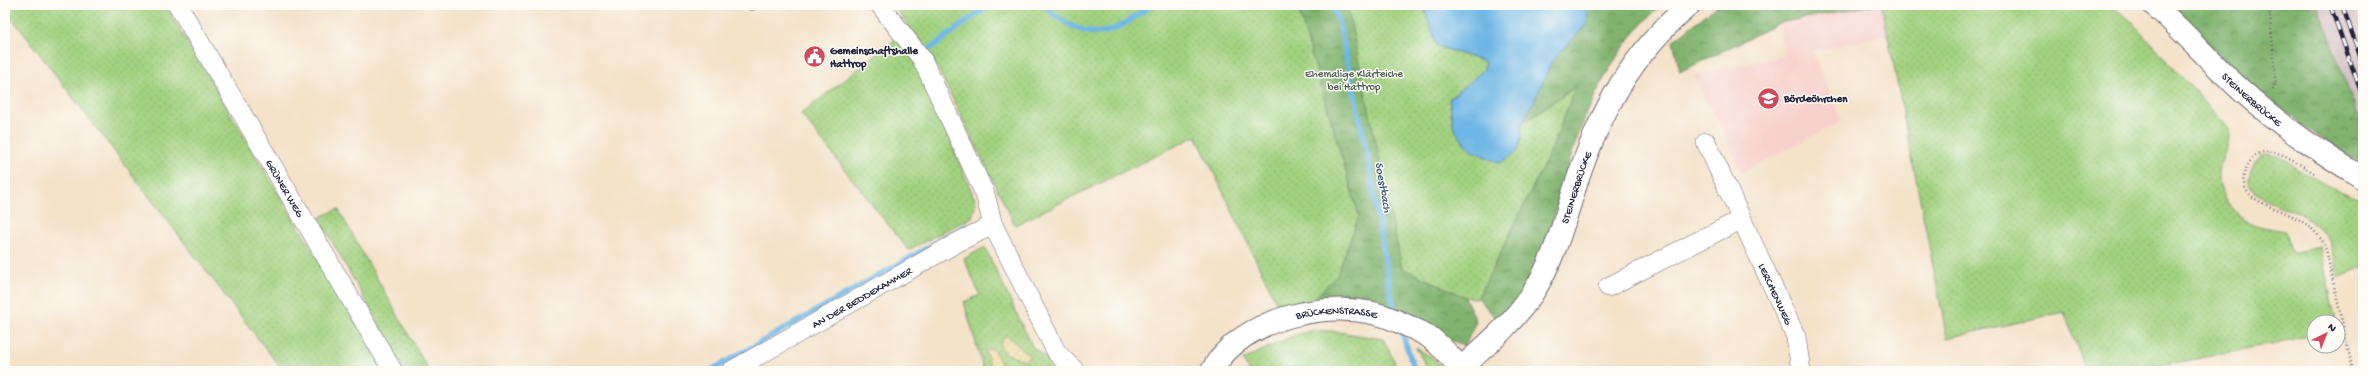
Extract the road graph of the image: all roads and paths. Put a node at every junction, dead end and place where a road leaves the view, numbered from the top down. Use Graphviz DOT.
graph roads {
  1 [pos="178,5"];
  2 [pos="880,5"];
  3 [pos="1689,5"];
  4 [pos="2154,5"];
  5 [pos="2269,5"];
  6 [pos="2266,112"];
  7 [pos="1706,142"];
  8 [pos="2316,174"];
  9 [pos="2363,178"];
  10 [pos="1742,219"];
  11 [pos="993,225"];
  12 [pos="1608,287"];
  13 [pos="1463,369"];
  14 [pos="394,371"];
  15 [pos="731,371"];
  16 [pos="1075,371"];
  17 [pos="1212,371"];
  18 [pos="1801,371"];
  19 [pos="2353,371"];
  1 -- 14 [label="street, GRÜNER WEG"];
  2 -- 11 [label="street"];
  3 -- 13 [label="street, STEINERBRÜCKE"];
  4 -- 6 [label="street, STEINERBRÜCKE"];
  5 -- 6 [label="path"];
  6 -- 9 [label="street, STEINERBRÜCKE"];
  7 -- 10 [label="street, LERCHENWEG"];
  8 -- 19 [label="path"];
  10 -- 12 [label="street"];
  10 -- 18 [label="street, LERCHENWEG"];
  11 -- 15 [label="street, AN DER BEDDEKAMMER"];
  11 -- 16 [label="street"];
  13 -- 17 [label="street, BRÜCKENSTRASSE"];
}
